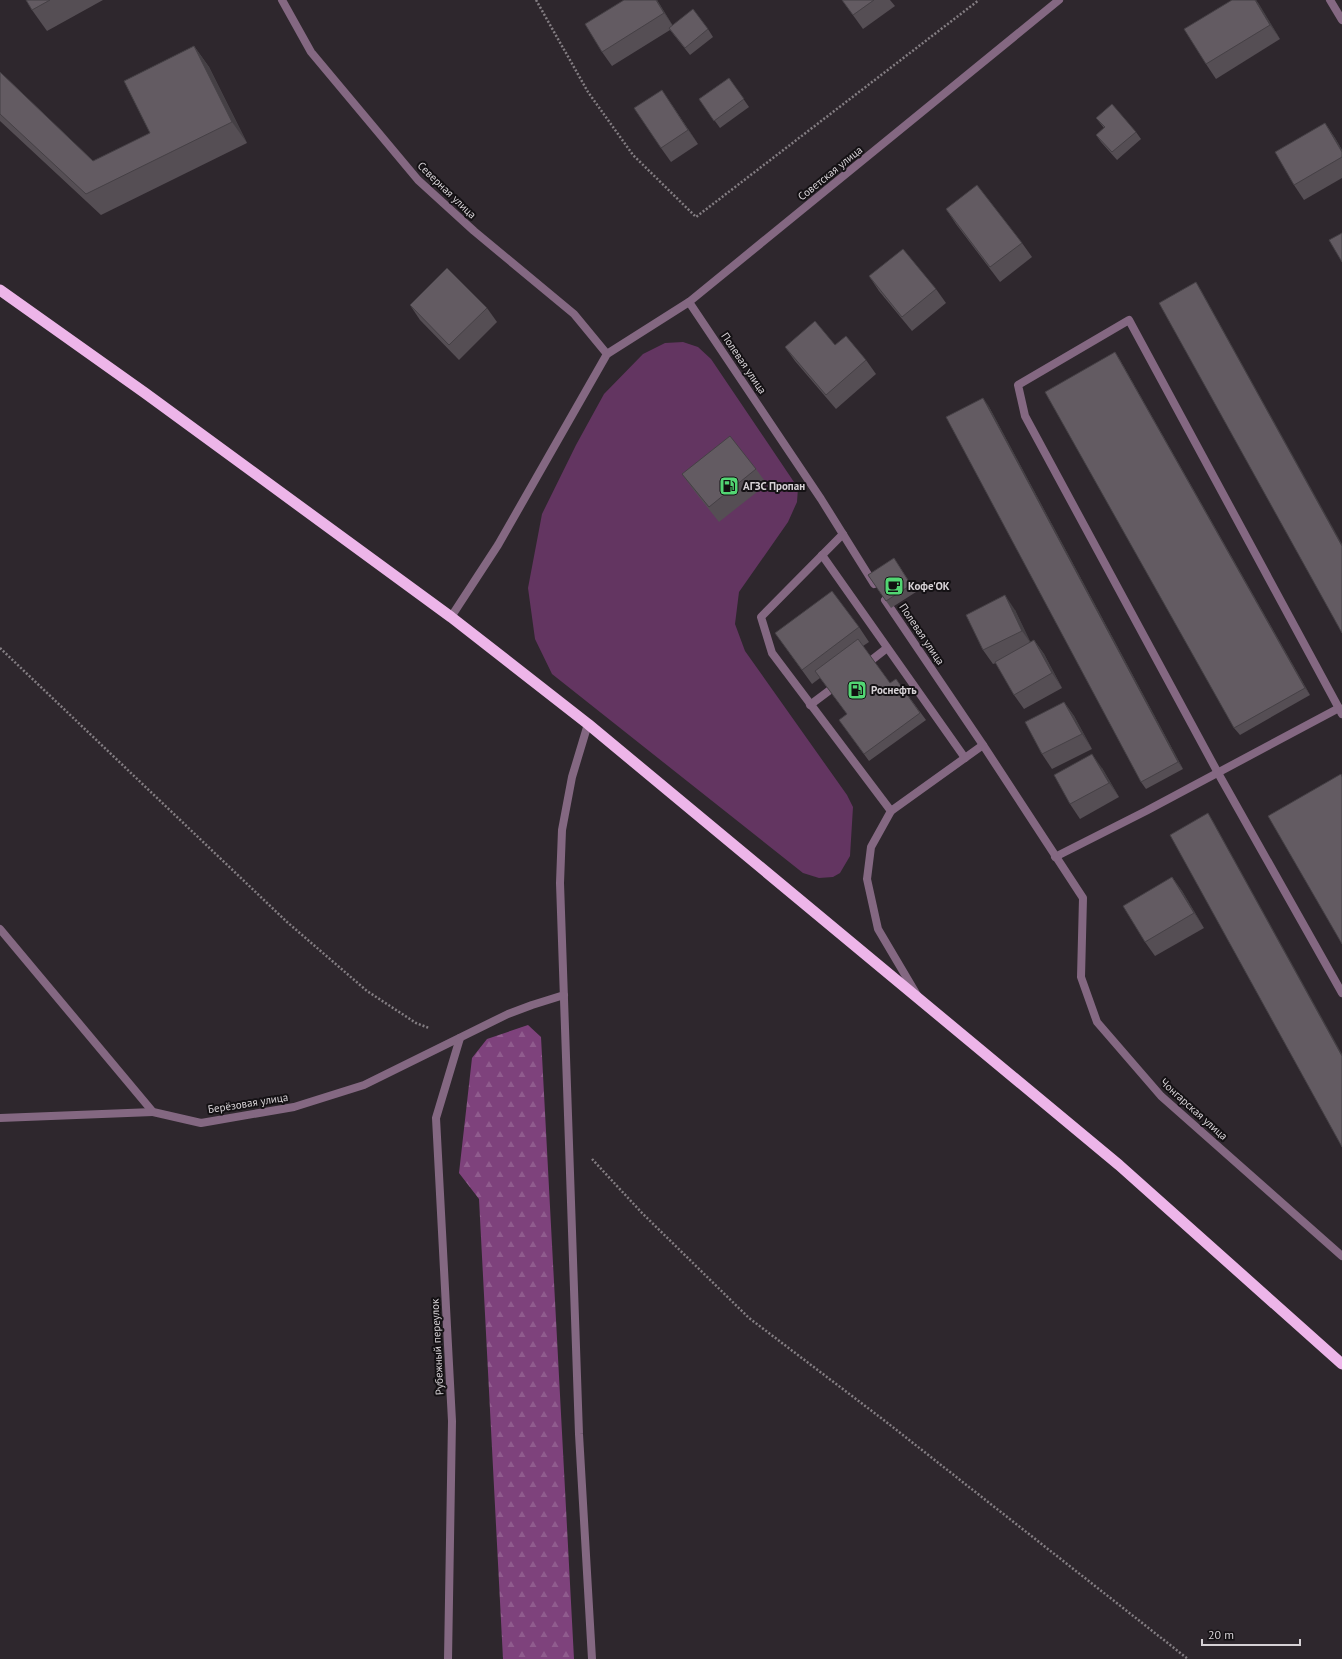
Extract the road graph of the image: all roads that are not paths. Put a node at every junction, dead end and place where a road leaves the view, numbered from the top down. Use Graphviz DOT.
graph roads {
  1 [pos="282,0"];
  2 [pos="1059,0"];
  3 [pos="1330,0"];
  4 [pos="1342,20"];
  5 [pos="0,290"];
  6 [pos="690,302"];
  7 [pos="607,354"];
  8 [pos="843,534"];
  9 [pos="822,555"];
  10 [pos="452,617"];
  11 [pos="887,648"];
  12 [pos="855,672"];
  13 [pos="842,682"];
  14 [pos="810,705"];
  15 [pos="1340,711"];
  16 [pos="588,724"];
  17 [pos="983,745"];
  18 [pos="965,758"];
  19 [pos="1218,773"];
  20 [pos="891,811"];
  21 [pos="1056,857"];
  22 [pos="1083,898"];
  23 [pos="0,929"];
  24 [pos="1342,993"];
  25 [pos="564,995"];
  26 [pos="918,997"];
  27 [pos="460,1038"];
  28 [pos="153,1112"];
  29 [pos="0,1118"];
  30 [pos="1342,1256"];
  31 [pos="1342,1364"];
  32 [pos="448,1659"];
  33 [pos="592,1659"];
  1 -- 7 [label="street, Северная улица"];
  2 -- 6 [label="street, Советская улица"];
  3 -- 4 [label="street"];
  5 -- 10 [label="highway"];
  6 -- 7 [label="street, Советская улица"];
  6 -- 8 [label="street, Полевая улица"];
  7 -- 10 [label="street"];
  8 -- 9 [label="street"];
  8 -- 17 [label="street, Полевая улица"];
  9 -- 11 [label="street"];
  9 -- 14 [label="street"];
  10 -- 16 [label="highway"];
  11 -- 12 [label="street"];
  11 -- 18 [label="street"];
  13 -- 14 [label="street"];
  14 -- 20 [label="street"];
  15 -- 19 [label="street"];
  15 -- 19 [label="street"];
  16 -- 25 [label="street"];
  16 -- 26 [label="highway"];
  17 -- 18 [label="street"];
  17 -- 21 [label="street, Полевая улица"];
  18 -- 20 [label="street"];
  19 -- 21 [label="street"];
  19 -- 24 [label="street"];
  20 -- 26 [label="street"];
  21 -- 22 [label="street, Полевая улица"];
  22 -- 30 [label="street, Чонгарская улица"];
  23 -- 28 [label="street"];
  25 -- 27 [label="street, Берёзовая улица"];
  25 -- 33 [label="street"];
  26 -- 31 [label="highway"];
  27 -- 28 [label="street, Берёзовая улица"];
  27 -- 32 [label="street, Рубежный переулок"];
  28 -- 29 [label="street, Берёзовая улица"];
}
